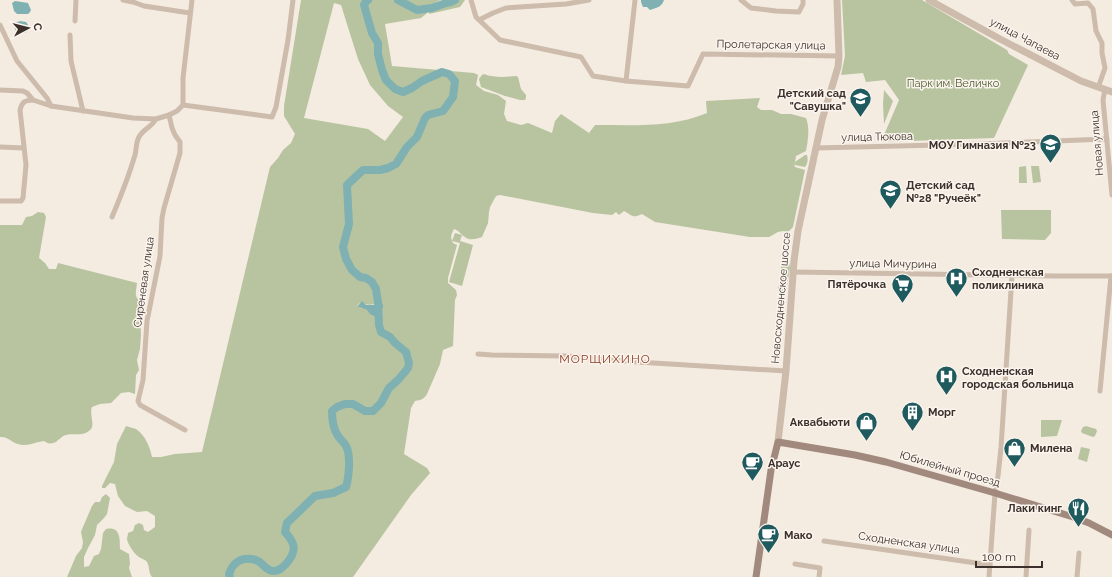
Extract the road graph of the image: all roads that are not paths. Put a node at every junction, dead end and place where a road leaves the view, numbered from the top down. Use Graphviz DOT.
graph roads {
  1 [pos="76,0"];
  2 [pos="123,0"];
  3 [pos="192,0"];
  4 [pos="293,0"];
  5 [pos="471,0"];
  6 [pos="589,0"];
  7 [pos="635,0"];
  8 [pos="742,0"];
  9 [pos="803,0"];
  10 [pos="837,0"];
  11 [pos="929,0"];
  12 [pos="1072,0"];
  13 [pos="566,2"];
  14 [pos="190,13"];
  15 [pos="479,20"];
  16 [pos="75,21"];
  17 [pos="0,25"];
  18 [pos="70,35"];
  19 [pos="839,56"];
  20 [pos="626,81"];
  21 [pos="1097,87"];
  22 [pos="0,90"];
  23 [pos="1108,91"];
  24 [pos="33,100"];
  25 [pos="183,105"];
  26 [pos="51,106"];
  27 [pos="82,111"];
  28 [pos="169,116"];
  29 [pos="156,119"];
  30 [pos="1107,139"];
  31 [pos="0,147"];
  32 [pos="24,148"];
  33 [pos="815,148"];
  34 [pos="1112,195"];
  35 [pos="0,201"];
  36 [pos="112,217"];
  37 [pos="793,272"];
  38 [pos="1012,275"];
  39 [pos="1111,276"];
  40 [pos="478,354"];
  41 [pos="786,371"];
  42 [pos="1100,391"];
  43 [pos="185,430"];
  44 [pos="778,442"];
  45 [pos="995,493"];
  46 [pos="1029,530"];
  47 [pos="1112,535"];
  48 [pos="824,542"];
  49 [pos="1079,553"];
  50 [pos="795,564"];
  51 [pos="990,565"];
  52 [pos="756,577"];
  53 [pos="819,577"];
  54 [pos="989,577"];
  55 [pos="1026,577"];
  56 [pos="1077,577"];
  1 -- 16 [label="street"];
  2 -- 14 [label="street"];
  3 -- 14 [label="street"];
  4 -- 25 [label="street"];
  5 -- 15 [label="street"];
  6 -- 13 [label="street"];
  7 -- 20 [label="street"];
  8 -- 9 [label="street"];
  10 -- 19 [label="street, Новосходненское шоссе"];
  11 -- 21 [label="street, улица Чапаева"];
  12 -- 21 [label="street"];
  13 -- 15 [label="street"];
  14 -- 25 [label="street"];
  15 -- 20 [label="street, Пролетарская улица"];
  17 -- 26 [label="street"];
  18 -- 27 [label="street"];
  19 -- 20 [label="street, Пролетарская улица"];
  19 -- 33 [label="street, Новосходненское шоссе"];
  21 -- 23 [label="street, улица Чапаева"];
  22 -- 24 [label="street"];
  23 -- 30 [label="street, Новая улица"];
  24 -- 26 [label="street"];
  24 -- 32 [label="street"];
  25 -- 28 [label="street"];
  26 -- 27 [label="street"];
  27 -- 29 [label="street"];
  28 -- 29 [label="street"];
  28 -- 43 [label="street, Сиреневая улица"];
  29 -- 36 [label="street"];
  30 -- 33 [label="street, улица Тюкова"];
  30 -- 34 [label="street, Новая улица"];
  31 -- 32 [label="street"];
  32 -- 35 [label="street"];
  33 -- 37 [label="street, Новосходненское шоссе"];
  37 -- 38 [label="street, улица Мичурина"];
  37 -- 41 [label="street, Новосходненское шоссе"];
  38 -- 39 [label="street, улица Мичурина"];
  38 -- 45 [label="street"];
  39 -- 42 [label="street"];
  40 -- 41 [label="street"];
  41 -- 44 [label="street, Новосходненское шоссе"];
  44 -- 45 [label="main road, Юбилейный проезд"];
  44 -- 52 [label="main road, Новосходненское шоссе"];
  45 -- 47 [label="main road, Юбилейный проезд"];
  45 -- 51 [label="street"];
  46 -- 55 [label="street"];
  48 -- 51 [label="street, Сходненская улица"];
  49 -- 56 [label="street"];
  50 -- 53 [label="street"];
  51 -- 54 [label="street"];
}
